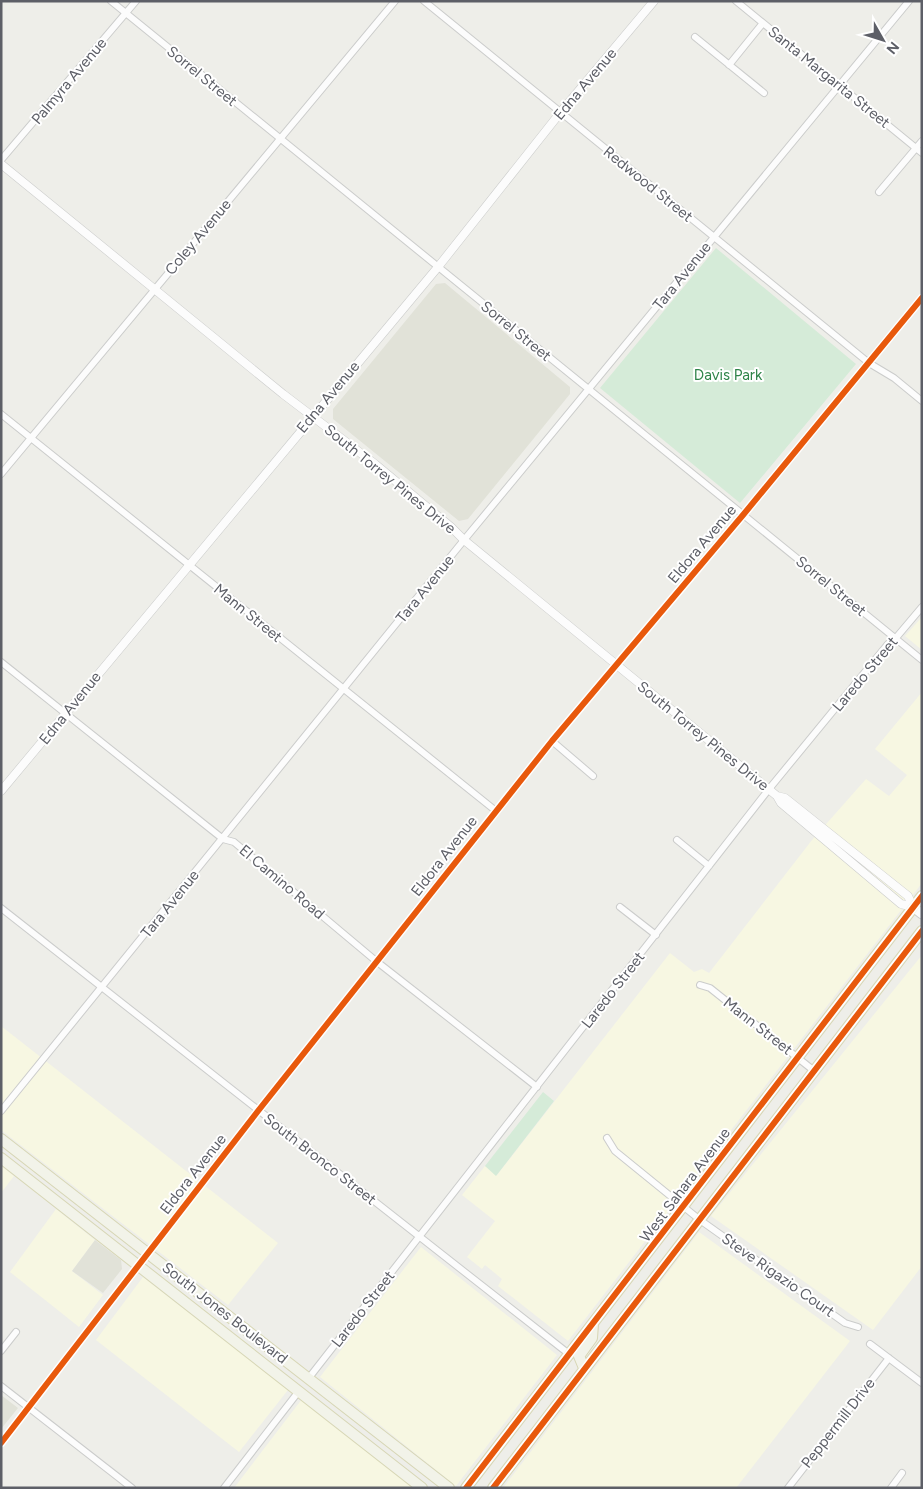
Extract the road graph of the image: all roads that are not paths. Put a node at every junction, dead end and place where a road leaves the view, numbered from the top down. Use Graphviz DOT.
graph roads {
  1 [pos="111,1"];
  2 [pos="136,1"];
  3 [pos="395,1"];
  4 [pos="424,1"];
  5 [pos="654,1"];
  6 [pos="736,1"];
  7 [pos="909,1"];
  8 [pos="126,14"];
  9 [pos="763,23"];
  10 [pos="695,37"];
  11 [pos="729,64"];
  12 [pos="839,85"];
  13 [pos="764,93"];
  14 [pos="560,113"];
  15 [pos="280,140"];
  16 [pos="922,141"];
  17 [pos="916,148"];
  18 [pos="922,153"];
  19 [pos="1,162"];
  20 [pos="879,192"];
  21 [pos="714,237"];
  22 [pos="438,268"];
  23 [pos="155,289"];
  24 [pos="922,298"];
  25 [pos="869,362"];
  26 [pos="588,390"];
  27 [pos="922,401"];
  28 [pos="1,414"];
  29 [pos="312,416"];
  30 [pos="32,437"];
  31 [pos="1,474"];
  32 [pos="743,515"];
  33 [pos="464,540"];
  34 [pos="189,564"];
  35 [pos="922,607"];
  36 [pos="895,639"];
  37 [pos="922,660"];
  38 [pos="1,662"];
  39 [pos="616,665"];
  40 [pos="344,689"];
  41 [pos="66,713"];
  42 [pos="552,741"];
  43 [pos="594,776"];
  44 [pos="769,790"];
  45 [pos="1,791"];
  46 [pos="777,796"];
  47 [pos="496,811"];
  48 [pos="827,830"];
  49 [pos="820,838"];
  50 [pos="223,839"];
  51 [pos="677,840"];
  52 [pos="709,866"];
  53 [pos="922,896"];
  54 [pos="620,906"];
  55 [pos="913,907"];
  56 [pos="1,908"];
  57 [pos="922,914"];
  58 [pos="922,931"];
  59 [pos="656,935"];
  60 [pos="376,961"];
  61 [pos="700,985"];
  62 [pos="101,987"];
  63 [pos="797,1057"];
  64 [pos="813,1070"];
  65 [pos="537,1087"];
  66 [pos="1,1111"];
  67 [pos="258,1111"];
  68 [pos="606,1138"];
  69 [pos="1,1139"];
  70 [pos="1,1158"];
  71 [pos="684,1207"];
  72 [pos="700,1220"];
  73 [pos="420,1236"];
  74 [pos="147,1253"];
  75 [pos="138,1264"];
  76 [pos="593,1323"];
  77 [pos="858,1327"];
  78 [pos="16,1332"];
  79 [pos="870,1344"];
  80 [pos="1,1351"];
  81 [pos="569,1354"];
  82 [pos="889,1358"];
  83 [pos="266,1364"];
  84 [pos="584,1368"];
  85 [pos="308,1379"];
  86 [pos="922,1383"];
  87 [pos="1,1386"];
  88 [pos="299,1391"];
  89 [pos="30,1408"];
  90 [pos="1,1444"];
  91 [pos="902,1473"];
  92 [pos="132,1488"];
  93 [pos="224,1488"];
  94 [pos="422,1488"];
  95 [pos="449,1488"];
  96 [pos="466,1488"];
  97 [pos="493,1488"];
  98 [pos="788,1488"];
  99 [pos="891,1488"];
  1 -- 8 [label="street, Sorrel Street"];
  2 -- 8 [label="street, Palmyra Avenue"];
  3 -- 15 [label="street, Coley Avenue"];
  4 -- 14 [label="street, Redwood Street"];
  5 -- 14 [label="street, Edna Avenue"];
  6 -- 9 [label="street, Santa Margarita Street"];
  7 -- 12 [label="street, Tara Avenue"];
  8 -- 15 [label="street, Sorrel Street"];
  8 -- 19 [label="street, Palmyra Avenue"];
  9 -- 11 [label="street"];
  9 -- 12 [label="street, Santa Margarita Street"];
  10 -- 11 [label="street"];
  11 -- 13 [label="street"];
  12 -- 17 [label="street, Santa Margarita Street"];
  12 -- 21 [label="street, Tara Avenue"];
  14 -- 21 [label="street, Redwood Street"];
  14 -- 22 [label="street, Edna Avenue"];
  15 -- 22 [label="street, Sorrel Street"];
  15 -- 23 [label="street, Coley Avenue"];
  16 -- 17 [label="street"];
  17 -- 18 [label="street, Santa Margarita Street"];
  17 -- 20 [label="street"];
  19 -- 23 [label="street, South Torrey Pines Drive"];
  21 -- 25 [label="street, Redwood Street"];
  21 -- 26 [label="street, Tara Avenue"];
  22 -- 26 [label="street, Sorrel Street"];
  22 -- 29 [label="street, Edna Avenue"];
  23 -- 29 [label="street, South Torrey Pines Drive"];
  23 -- 30 [label="street, Coley Avenue"];
  24 -- 25 [label="street, Eldora Avenue"];
  25 -- 27 [label="street, Redwood Street"];
  25 -- 32 [label="street, Eldora Avenue"];
  26 -- 32 [label="street, Sorrel Street"];
  26 -- 33 [label="street, Tara Avenue"];
  28 -- 30 [label="street, Mann Street"];
  29 -- 33 [label="street, South Torrey Pines Drive"];
  29 -- 34 [label="street, Edna Avenue"];
  30 -- 31 [label="street, Coley Avenue"];
  30 -- 34 [label="street, Mann Street"];
  32 -- 36 [label="street, Sorrel Street"];
  32 -- 39 [label="street, Eldora Avenue"];
  33 -- 39 [label="street, South Torrey Pines Drive"];
  33 -- 40 [label="street, Tara Avenue"];
  34 -- 40 [label="street, Mann Street"];
  34 -- 41 [label="street, Edna Avenue"];
  35 -- 36 [label="street, Laredo Street"];
  36 -- 37 [label="street, Sorrel Street"];
  36 -- 44 [label="street, Laredo Street"];
  38 -- 41 [label="street, El Camino Road"];
  39 -- 42 [label="street, Eldora Avenue"];
  39 -- 44 [label="street, South Torrey Pines Drive"];
  40 -- 47 [label="street, Mann Street"];
  40 -- 50 [label="street, Tara Avenue"];
  41 -- 45 [label="street, Edna Avenue"];
  41 -- 50 [label="street, El Camino Road"];
  42 -- 43 [label="street"];
  42 -- 47 [label="street, Eldora Avenue"];
  44 -- 46 [label="street, South Torrey Pines Drive"];
  44 -- 52 [label="street, Laredo Street"];
  46 -- 48 [label="street, South Torrey Pines Drive"];
  46 -- 49 [label="street, South Torrey Pines Drive"];
  47 -- 60 [label="street, Eldora Avenue"];
  48 -- 49 [label="street"];
  48 -- 55 [label="street, South Torrey Pines Drive"];
  49 -- 55 [label="street, South Torrey Pines Drive"];
  50 -- 60 [label="street, El Camino Road"];
  50 -- 62 [label="street, Tara Avenue"];
  51 -- 52 [label="street"];
  52 -- 59 [label="street, Laredo Street"];
  53 -- 55 [label="main road, West Sahara Avenue"];
  54 -- 59 [label="street"];
  55 -- 57 [label="main road, South Torrey Pines Drive"];
  55 -- 63 [label="main road, West Sahara Avenue"];
  56 -- 62 [label="street, South Bronco Street"];
  58 -- 64 [label="main road"];
  59 -- 65 [label="street, Laredo Street"];
  60 -- 65 [label="street, El Camino Road"];
  60 -- 67 [label="street, Eldora Avenue"];
  61 -- 63 [label="street, Mann Street"];
  62 -- 66 [label="street, Tara Avenue"];
  62 -- 67 [label="street, South Bronco Street"];
  63 -- 64 [label="street, Mann Street"];
  63 -- 71 [label="main road, West Sahara Avenue"];
  64 -- 72 [label="main road"];
  65 -- 73 [label="street, Laredo Street"];
  67 -- 73 [label="street, South Bronco Street"];
  67 -- 74 [label="street, Eldora Avenue"];
  68 -- 71 [label="street"];
  69 -- 74 [label="main road, South Jones Boulevard"];
  70 -- 75 [label="main road, South Jones Boulevard"];
  71 -- 72 [label="street"];
  71 -- 76 [label="main road, West Sahara Avenue"];
  72 -- 77 [label="street, Steve Rigazio Court"];
  72 -- 84 [label="main road"];
  73 -- 81 [label="street, South Bronco Street"];
  73 -- 85 [label="street, Laredo Street"];
  74 -- 75 [label="street, Eldora Avenue"];
  74 -- 85 [label="main road, South Jones Boulevard"];
  75 -- 83 [label="main road, South Jones Boulevard"];
  75 -- 89 [label="street, Eldora Avenue"];
  76 -- 81 [label="main road, West Sahara Avenue"];
  76 -- 84 [label="main road"];
  78 -- 80 [label="street"];
  79 -- 82 [label="street"];
  81 -- 96 [label="main road, West Sahara Avenue"];
  82 -- 86 [label="street"];
  82 -- 98 [label="street, Peppermill Drive"];
  83 -- 85 [label="main road"];
  83 -- 88 [label="main road, South Jones Boulevard"];
  84 -- 97 [label="main road"];
  85 -- 95 [label="main road, South Jones Boulevard"];
  87 -- 89 [label="street"];
  88 -- 93 [label="street"];
  88 -- 94 [label="main road, South Jones Boulevard"];
  89 -- 90 [label="street, Eldora Avenue"];
  89 -- 92 [label="street"];
  91 -- 99 [label="street"];
}
